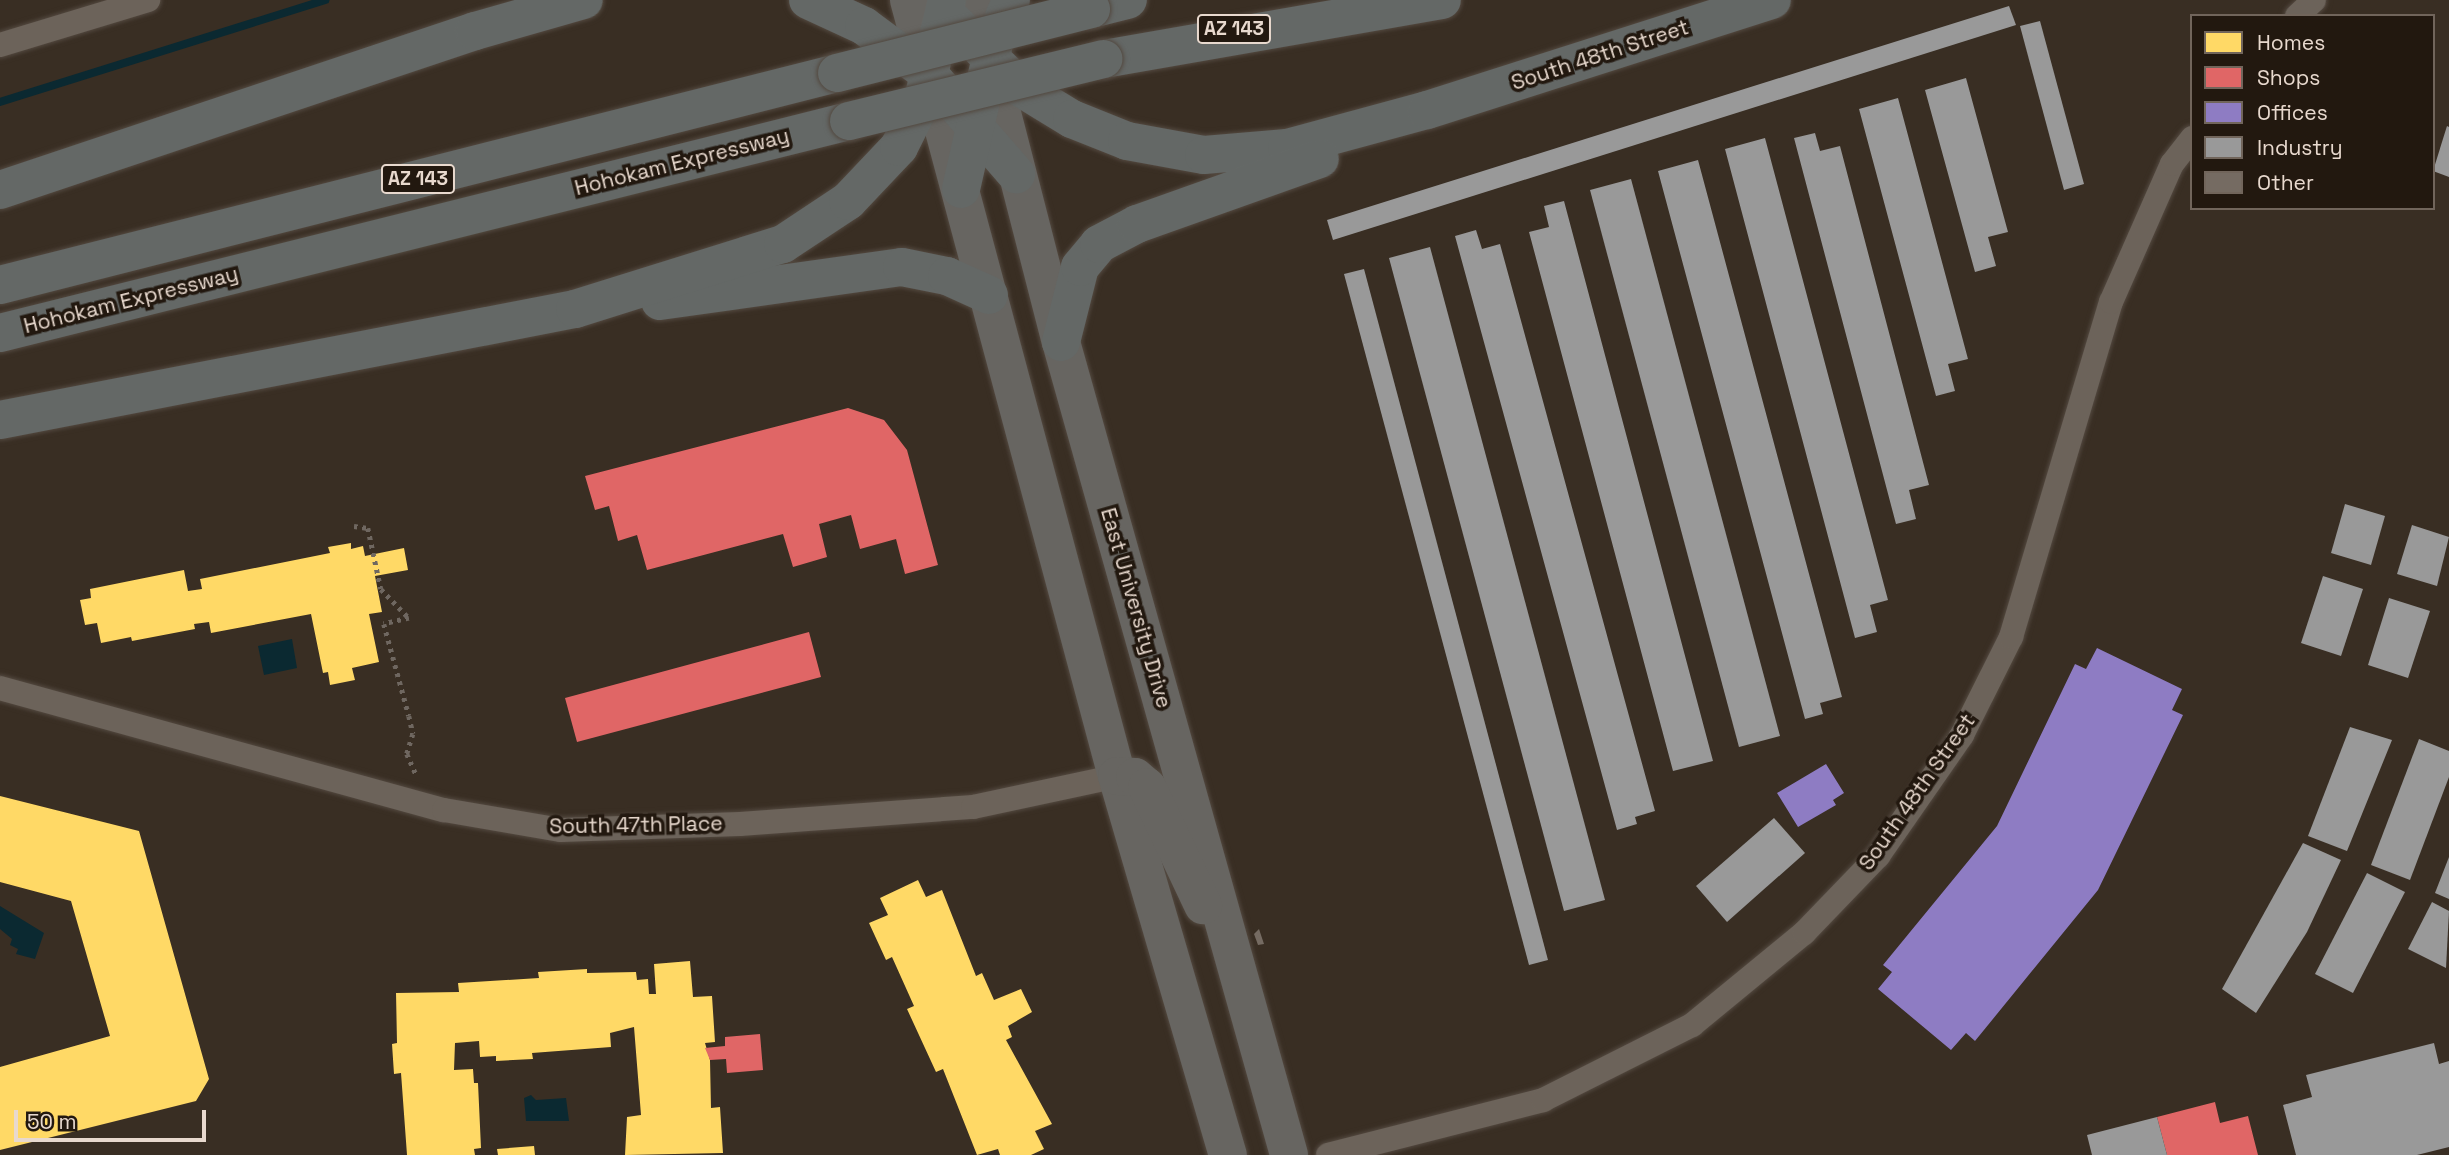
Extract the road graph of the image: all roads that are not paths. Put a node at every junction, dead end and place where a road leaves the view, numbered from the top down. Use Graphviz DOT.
graph roads {
  1 [pos="148,0"];
  2 [pos="539,0"];
  3 [pos="584,0"];
  4 [pos="808,0"];
  5 [pos="1011,0"];
  6 [pos="1128,0"];
  7 [pos="1365,0"];
  8 [pos="1443,0"];
  9 [pos="1772,0"];
  10 [pos="2314,0"];
  11 [pos="941,2"];
  12 [pos="2299,14"];
  13 [pos="475,30"];
  14 [pos="0,45"];
  15 [pos="1104,59"];
  16 [pos="989,61"];
  17 [pos="929,74"];
  18 [pos="1427,110"];
  19 [pos="975,124"];
  20 [pos="2190,141"];
  21 [pos="1016,174"];
  22 [pos="961,189"];
  23 [pos="0,190"];
  24 [pos="0,285"];
  25 [pos="989,295"];
  26 [pos="575,309"];
  27 [pos="0,332"];
  28 [pos="1061,342"];
  29 [pos="0,421"];
  30 [pos="0,688"];
  31 [pos="1117,776"];
  32 [pos="1244,985"];
  33 [pos="1228,1155"];
  34 [pos="1289,1155"];
  35 [pos="1328,1155"];
  1 -- 14 [label="street"];
  2 -- 13 [label="highway"];
  3 -- 13 [label="highway"];
  4 -- 17 [label="highway"];
  5 -- 16 [label="highway"];
  6 -- 24 [label="highway, AZ 143, bridge"];
  7 -- 15 [label="highway, Hohokam Expressway / AZ 143"];
  8 -- 15 [label="highway"];
  9 -- 18 [label="highway, South 48th Street"];
  10 -- 12 [label="street"];
  11 -- 16 [label="highway"];
  11 -- 17 [label="highway"];
  13 -- 23 [label="highway"];
  15 -- 27 [label="highway, Hohokam Expressway / AZ 143, bridge"];
  16 -- 18 [label="highway"];
  16 -- 19 [label="highway"];
  16 -- 21 [label="main road, East University Drive"];
  17 -- 19 [label="highway"];
  17 -- 22 [label="main road"];
  17 -- 26 [label="highway"];
  18 -- 28 [label="highway"];
  19 -- 21 [label="highway"];
  19 -- 22 [label="highway"];
  20 -- 35 [label="street, South 48th Street"];
  21 -- 28 [label="main road, East University Drive"];
  22 -- 25 [label="main road"];
  25 -- 26 [label="highway"];
  25 -- 31 [label="main road"];
  26 -- 29 [label="highway"];
  28 -- 32 [label="main road, East University Drive"];
  30 -- 31 [label="street, South 47th Place"];
  31 -- 32 [label="main road"];
  31 -- 33 [label="main road"];
  32 -- 34 [label="main road, East University Drive"];
}
